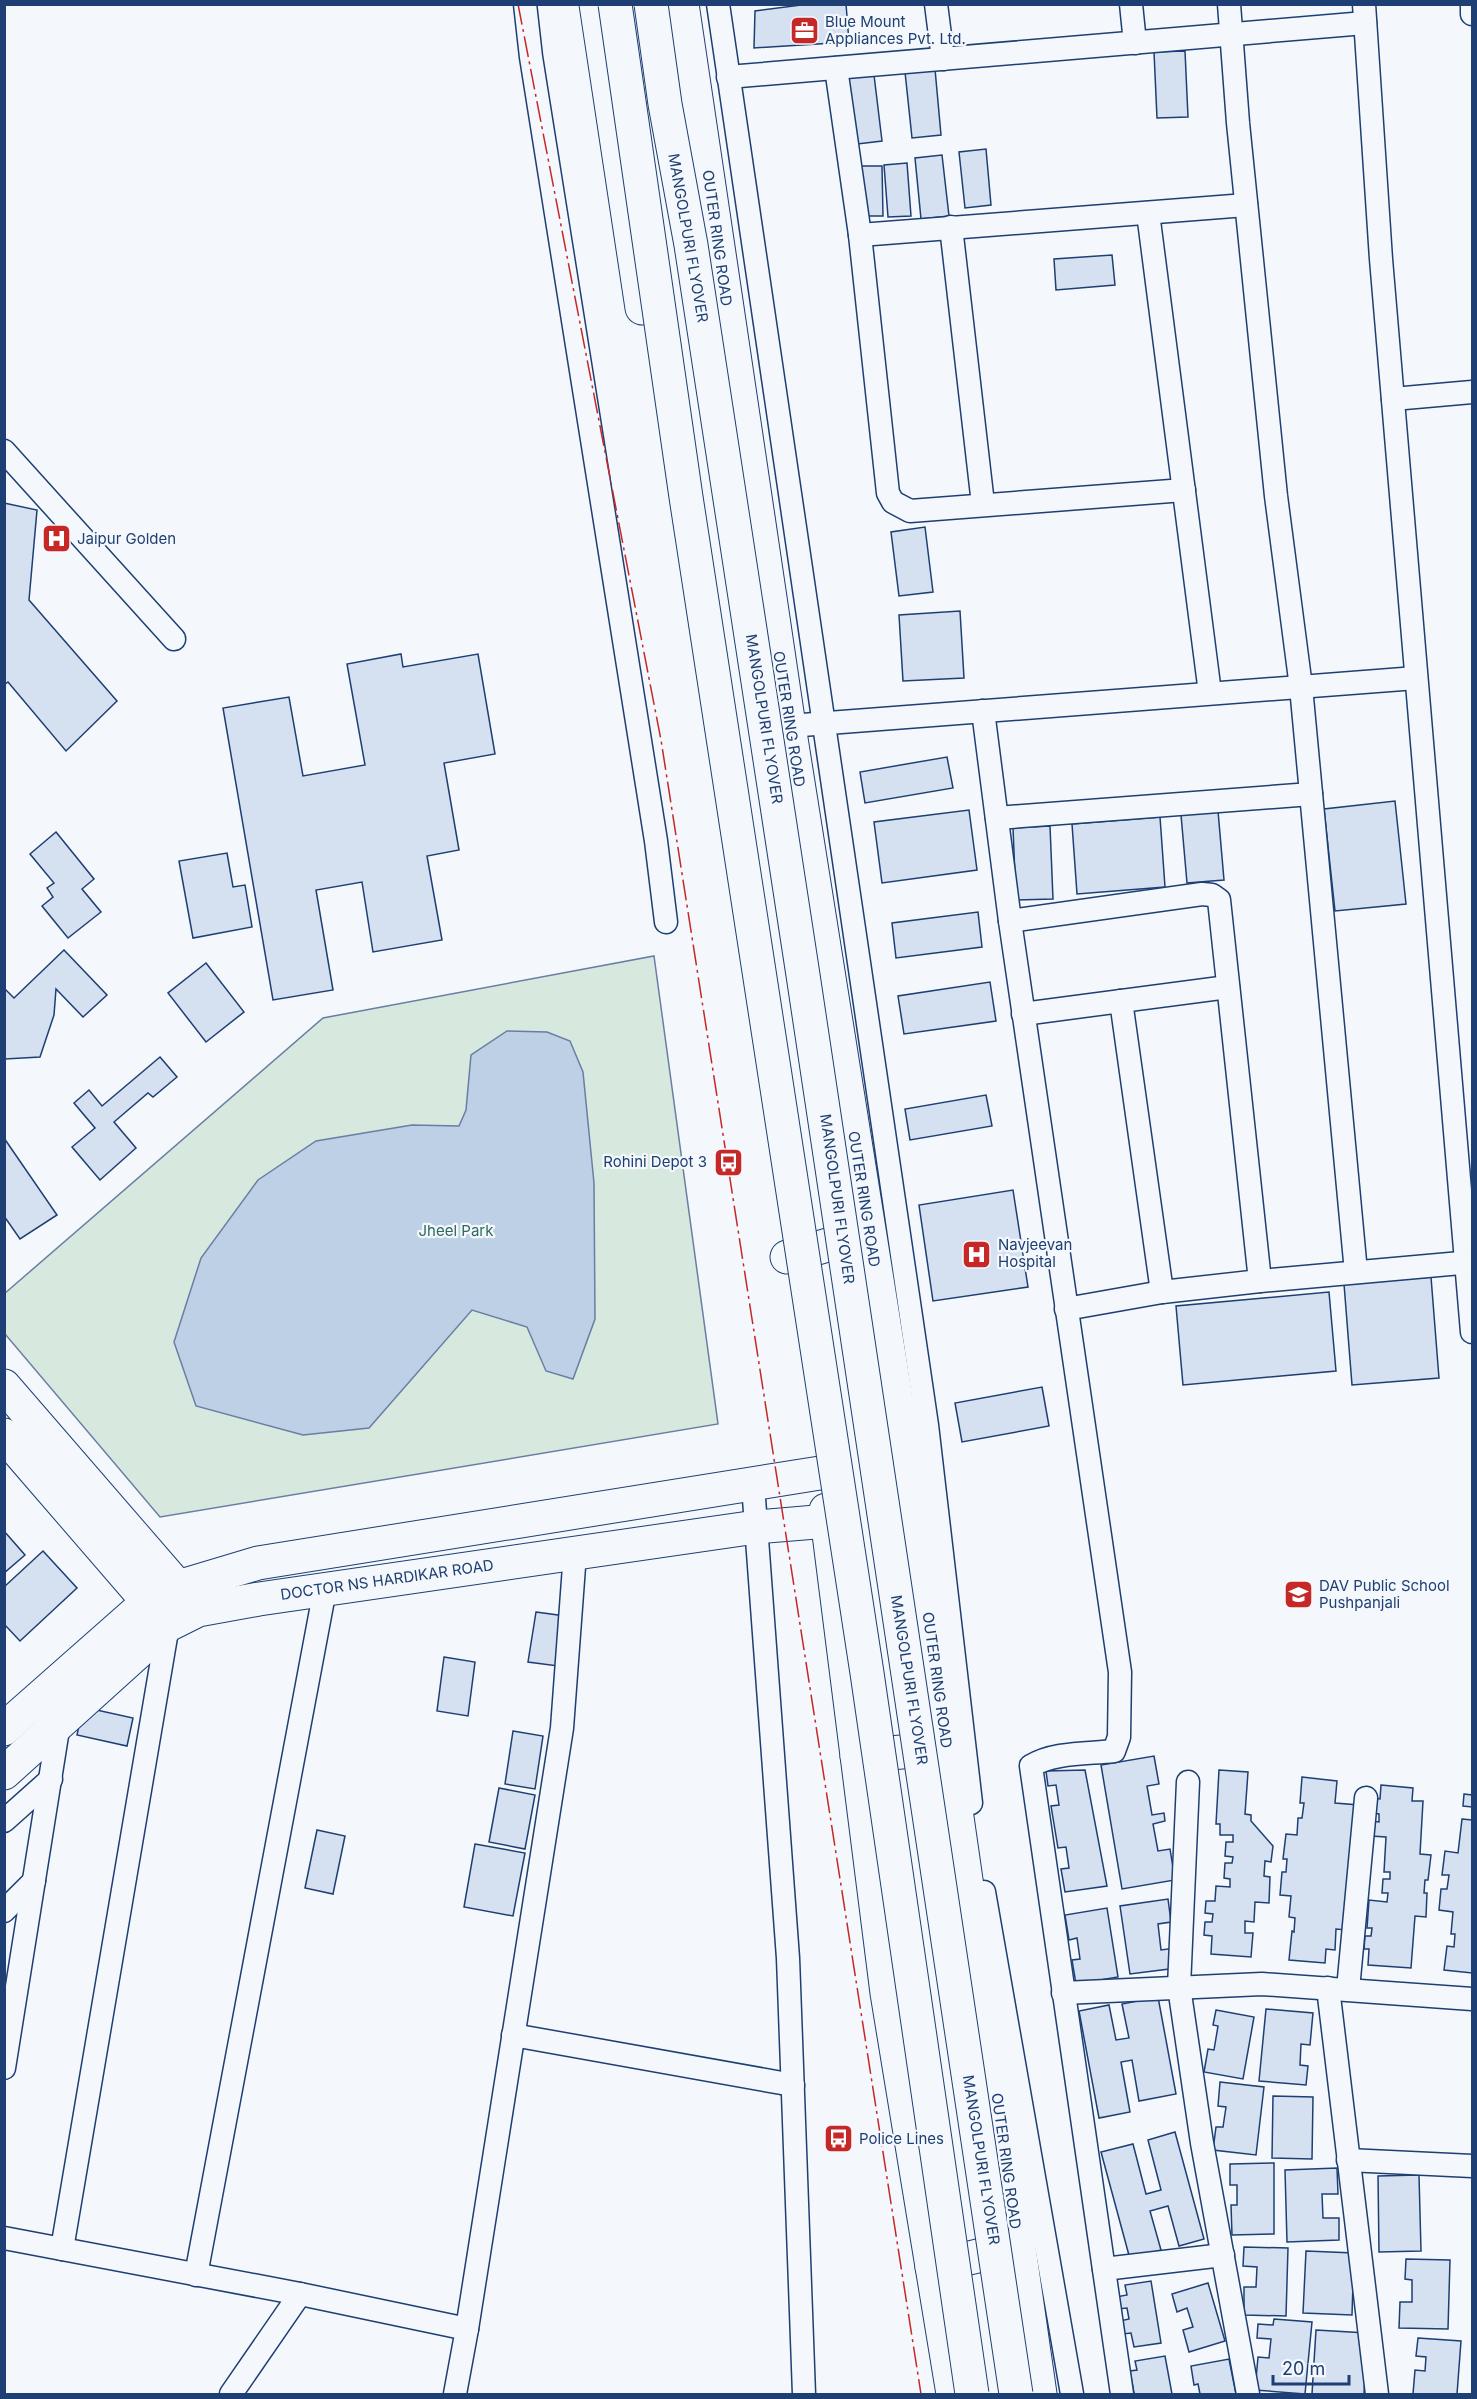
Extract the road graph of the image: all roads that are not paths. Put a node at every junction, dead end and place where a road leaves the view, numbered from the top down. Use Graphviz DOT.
graph roads {
  1 [pos="525,4"];
  2 [pos="596,4"];
  3 [pos="615,4"];
  4 [pos="651,4"];
  5 [pos="682,4"];
  6 [pos="718,4"];
  7 [pos="936,4"];
  8 [pos="1131,4"];
  9 [pos="1229,4"];
  10 [pos="1472,4"];
  11 [pos="1365,14"];
  12 [pos="1473,14"];
  13 [pos="1232,34"];
  14 [pos="1135,43"];
  15 [pos="943,59"];
  16 [pos="836,68"];
  17 [pos="728,77"];
  18 [pos="1246,205"];
  19 [pos="1148,213"];
  20 [pos="951,227"];
  21 [pos="860,235"];
  22 [pos="1473,392"];
  23 [pos="1393,399"];
  24 [pos="4,451"];
  25 [pos="1184,490"];
  26 [pos="983,504"];
  27 [pos="174,639"];
  28 [pos="1416,678"];
  29 [pos="1301,687"];
  30 [pos="1210,693"];
  31 [pos="983,711"];
  32 [pos="823,723"];
  33 [pos="789,726"];
  34 [pos="1311,794"];
  35 [pos="997,818"];
  36 [pos="1010,921"];
  37 [pos="666,922"];
  38 [pos="1228,987"];
  39 [pos="1121,1001"];
  40 [pos="1023,1014"];
  41 [pos="870,1232"];
  42 [pos="787,1257"];
  43 [pos="1469,1262"];
  44 [pos="1356,1272"];
  45 [pos="1260,1281"];
  46 [pos="1162,1292"];
  47 [pos="1066,1309"];
  48 [pos="1473,1332"];
  49 [pos="4,1386"];
  50 [pos="4,1435"];
  51 [pos="820,1473"];
  52 [pos="753,1485"];
  53 [pos="828,1521"];
  54 [pos="756,1527"];
  55 [pos="575,1553"];
  56 [pos="325,1589"];
  57 [pos="188,1599"];
  58 [pos="158,1613"];
  59 [pos="59,1723"];
  60 [pos="4,1729"];
  61 [pos="946,1748"];
  62 [pos="857,1756"];
  63 [pos="4,1773"];
  64 [pos="51,1779"];
  65 [pos="1188,1782"];
  66 [pos="1366,1798"];
  67 [pos="4,1821"];
  68 [pos="34,1881"];
  69 [pos="4,1911"];
  70 [pos="1179,1987"];
  71 [pos="1338,1988"];
  72 [pos="1063,1993"];
  73 [pos="1473,1999"];
  74 [pos="513,2035"];
  75 [pos="4,2068"];
  76 [pos="793,2085"];
  77 [pos="1348,2160"];
  78 [pos="1473,2166"];
  79 [pos="4,2238"];
  80 [pos="1018,2246"];
  81 [pos="62,2249"];
  82 [pos="1223,2255"];
  83 [pos="932,2267"];
  84 [pos="1104,2269"];
  85 [pos="196,2275"];
  86 [pos="300,2294"];
  87 [pos="467,2329"];
  88 [pos="231,2394"];
  89 [pos="455,2394"];
  90 [pos="804,2394"];
  91 [pos="952,2394"];
  92 [pos="972,2394"];
  93 [pos="1016,2394"];
  94 [pos="1040,2394"];
  95 [pos="1072,2394"];
  96 [pos="1122,2394"];
  97 [pos="1248,2394"];
  98 [pos="1377,2394"];
  1 -- 37 [label="street"];
  2 -- 42 [label="main road"];
  3 -- 92 [label="main road, bridge"];
  4 -- 93 [label="main road, MANGOLPURI FLYOVER, bridge"];
  5 -- 33 [label="main road, OUTER RING ROAD"];
  6 -- 17 [label="street"];
  7 -- 15 [label="street"];
  8 -- 14 [label="street"];
  9 -- 13 [label="street"];
  10 -- 12 [label="street"];
  11 -- 13 [label="street"];
  11 -- 23 [label="street"];
  13 -- 14 [label="street"];
  13 -- 18 [label="street"];
  14 -- 15 [label="street"];
  15 -- 16 [label="street"];
  16 -- 17 [label="street"];
  16 -- 21 [label="street"];
  17 -- 32 [label="street"];
  18 -- 19 [label="street"];
  18 -- 29 [label="street"];
  19 -- 20 [label="street"];
  19 -- 25 [label="street"];
  20 -- 21 [label="street"];
  20 -- 26 [label="street"];
  21 -- 26 [label="street"];
  22 -- 23 [label="street"];
  23 -- 28 [label="street"];
  24 -- 27 [label="street"];
  25 -- 26 [label="street"];
  25 -- 30 [label="street"];
  28 -- 29 [label="street"];
  28 -- 43 [label="street"];
  29 -- 30 [label="street"];
  29 -- 34 [label="street"];
  30 -- 31 [label="street"];
  31 -- 32 [label="street"];
  31 -- 35 [label="street"];
  32 -- 33 [label="street"];
  32 -- 95 [label="street"];
  33 -- 41 [label="main road, OUTER RING ROAD"];
  34 -- 35 [label="street"];
  34 -- 44 [label="street"];
  35 -- 36 [label="street"];
  36 -- 38 [label="street"];
  36 -- 40 [label="street"];
  38 -- 39 [label="street"];
  38 -- 45 [label="street"];
  39 -- 40 [label="street"];
  39 -- 46 [label="street"];
  40 -- 47 [label="street"];
  41 -- 42 [label="main road"];
  41 -- 61 [label="main road, OUTER RING ROAD"];
  42 -- 51 [label="main road"];
  43 -- 44 [label="street"];
  43 -- 48 [label="street"];
  44 -- 45 [label="street"];
  45 -- 46 [label="street"];
  46 -- 47 [label="street"];
  47 -- 72 [label="street"];
  49 -- 57 [label="main road"];
  50 -- 58 [label="main road"];
  51 -- 52 [label="main road, DOCTOR NS HARDIKAR ROAD"];
  51 -- 53 [label="main road"];
  52 -- 54 [label="street"];
  52 -- 57 [label="main road, DOCTOR NS HARDIKAR ROAD"];
  53 -- 54 [label="main road, DOCTOR NS HARDIKAR ROAD"];
  53 -- 62 [label="main road"];
  54 -- 55 [label="main road, DOCTOR NS HARDIKAR ROAD"];
  54 -- 76 [label="street"];
  55 -- 56 [label="main road, DOCTOR NS HARDIKAR ROAD"];
  55 -- 74 [label="street"];
  56 -- 57 [label="main road, DOCTOR NS HARDIKAR ROAD"];
  56 -- 85 [label="street"];
  57 -- 58 [label="main road, DOCTOR NS HARDIKAR ROAD"];
  58 -- 59 [label="main road, DOCTOR NS HARDIKAR ROAD"];
  58 -- 60 [label="main road, DOCTOR NS HARDIKAR ROAD"];
  58 -- 81 [label="street"];
  59 -- 63 [label="main road, DOCTOR NS HARDIKAR ROAD"];
  59 -- 64 [label="street"];
  61 -- 62 [label="main road"];
  61 -- 80 [label="main road, OUTER RING ROAD"];
  62 -- 83 [label="main road"];
  64 -- 67 [label="street"];
  64 -- 68 [label="street"];
  65 -- 70 [label="street"];
  66 -- 71 [label="street"];
  68 -- 69 [label="street"];
  68 -- 75 [label="street"];
  70 -- 71 [label="street"];
  70 -- 72 [label="street"];
  70 -- 82 [label="street"];
  71 -- 73 [label="street"];
  71 -- 77 [label="street"];
  72 -- 84 [label="street"];
  74 -- 76 [label="street"];
  74 -- 87 [label="street"];
  76 -- 90 [label="street"];
  77 -- 78 [label="street"];
  77 -- 98 [label="street"];
  79 -- 81 [label="street"];
  80 -- 83 [label="main road"];
  80 -- 94 [label="main road, OUTER RING ROAD"];
  81 -- 85 [label="street"];
  82 -- 84 [label="street"];
  82 -- 97 [label="street"];
  83 -- 91 [label="main road"];
  84 -- 96 [label="street"];
  85 -- 86 [label="street"];
  86 -- 87 [label="street"];
  86 -- 88 [label="street"];
  87 -- 89 [label="street"];
}
